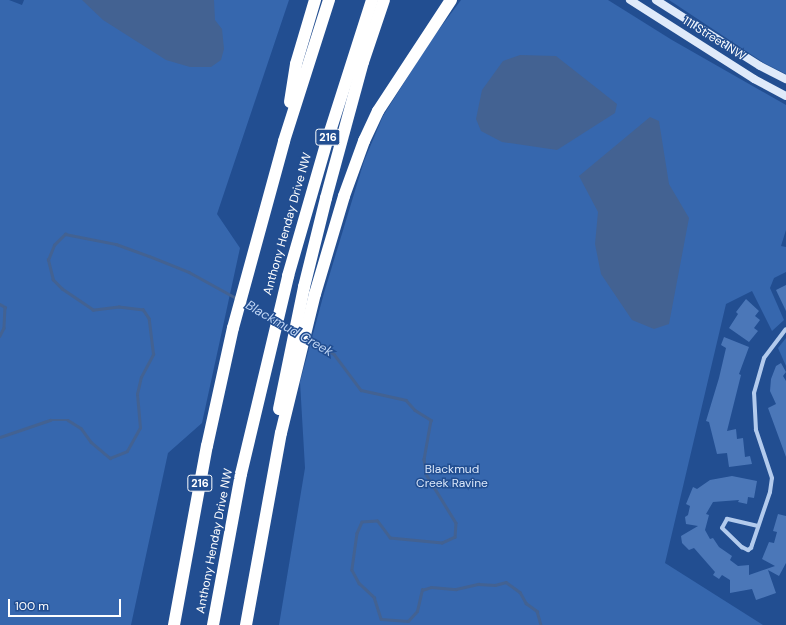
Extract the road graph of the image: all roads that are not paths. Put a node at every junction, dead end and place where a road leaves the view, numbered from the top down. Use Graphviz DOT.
graph roads {
  1 [pos="315,0"];
  2 [pos="330,0"];
  3 [pos="372,0"];
  4 [pos="384,0"];
  5 [pos="451,0"];
  6 [pos="630,0"];
  7 [pos="656,0"];
  8 [pos="786,80"];
  9 [pos="786,96"];
  10 [pos="284,141"];
  11 [pos="786,329"];
  12 [pos="290,377"];
  13 [pos="758,526"];
  14 [pos="174,625"];
  15 [pos="213,625"];
  16 [pos="246,625"];
  1 -- 10 [label="highway"];
  2 -- 10 [label="highway, Anthony Henday Drive NW / 216"];
  3 -- 15 [label="highway, Anthony Henday Drive NW / 216"];
  4 -- 12 [label="highway"];
  5 -- 12 [label="highway"];
  6 -- 9 [label="main road, 111 Street NW"];
  7 -- 8 [label="main road, 111 Street NW"];
  10 -- 14 [label="highway, Anthony Henday Drive NW / 216"];
  11 -- 13 [label="street"];
  12 -- 16 [label="highway"];
  13 -- 13 [label="street"];
}
